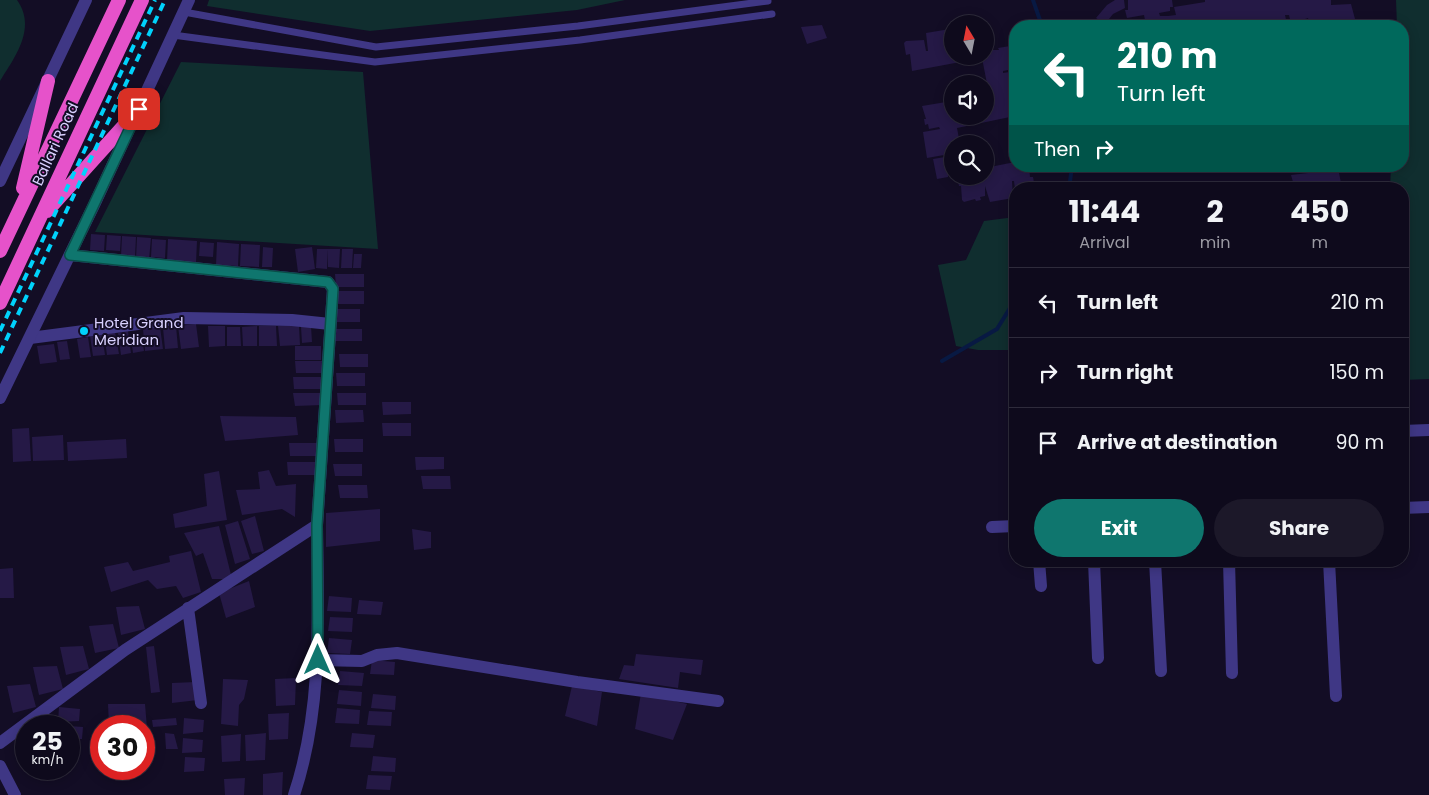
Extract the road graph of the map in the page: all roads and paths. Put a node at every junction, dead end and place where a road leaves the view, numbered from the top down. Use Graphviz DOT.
graph roads {
  1 [pos="86,0"];
  2 [pos="119,0"];
  3 [pos="142,0"];
  4 [pos="768,1"];
  5 [pos="187,6"];
  6 [pos="772,14"];
  7 [pos="173,35"];
  8 [pos="373,47"];
  9 [pos="372,61"];
  10 [pos="48,81"];
  11 [pos="139,109"];
  12 [pos="0,181"];
  13 [pos="14,221"];
  14 [pos="36,222"];
  15 [pos="0,251"];
  16 [pos="70,255"];
  17 [pos="0,303"];
  18 [pos="330,324"];
  19 [pos="30,338"];
  20 [pos="0,398"];
  21 [pos="1429,430"];
  22 [pos="1409,431"];
  23 [pos="1429,507"];
  24 [pos="1409,508"];
  25 [pos="317,525"];
  26 [pos="1009,526"];
  27 [pos="992,527"];
  28 [pos="1039,567"];
  29 [pos="1094,567"];
  30 [pos="1155,567"];
  31 [pos="1229,567"];
  32 [pos="1330,567"];
  33 [pos="1041,586"];
  34 [pos="188,608"];
  35 [pos="1098,658"];
  36 [pos="318,660"];
  37 [pos="1161,671"];
  38 [pos="1232,674"];
  39 [pos="1336,696"];
  40 [pos="718,701"];
  41 [pos="201,703"];
  42 [pos="0,743"];
  43 [pos="0,766"];
  44 [pos="15,795"];
  45 [pos="294,795"];
  1 -- 10 [label="street"];
  2 -- 13 [label="highway, Ballari Road"];
  3 -- 14 [label="highway, Ballari Road"];
  4 -- 8 [label="lane"];
  5 -- 7 [label="street"];
  5 -- 8 [label="lane"];
  6 -- 9 [label="lane"];
  7 -- 9 [label="lane"];
  7 -- 11 [label="street"];
  8 -- 9 [label="lane"];
  10 -- 12 [label="street"];
  10 -- 13 [label="highway"];
  11 -- 14 [label="highway"];
  11 -- 16 [label="street"];
  13 -- 15 [label="highway, Ballari Road"];
  14 -- 17 [label="highway, Ballari Road"];
  16 -- 18 [label="street"];
  16 -- 19 [label="street"];
  18 -- 19 [label="street"];
  18 -- 25 [label="street"];
  19 -- 20 [label="street"];
  21 -- 22 [label="street"];
  23 -- 24 [label="street"];
  25 -- 34 [label="street"];
  25 -- 36 [label="street"];
  26 -- 27 [label="street"];
  28 -- 33 [label="street"];
  29 -- 35 [label="street"];
  30 -- 37 [label="street"];
  31 -- 38 [label="street"];
  32 -- 39 [label="street"];
  34 -- 41 [label="street"];
  34 -- 42 [label="street"];
  36 -- 40 [label="street"];
  36 -- 45 [label="street"];
  43 -- 44 [label="street"];
}
